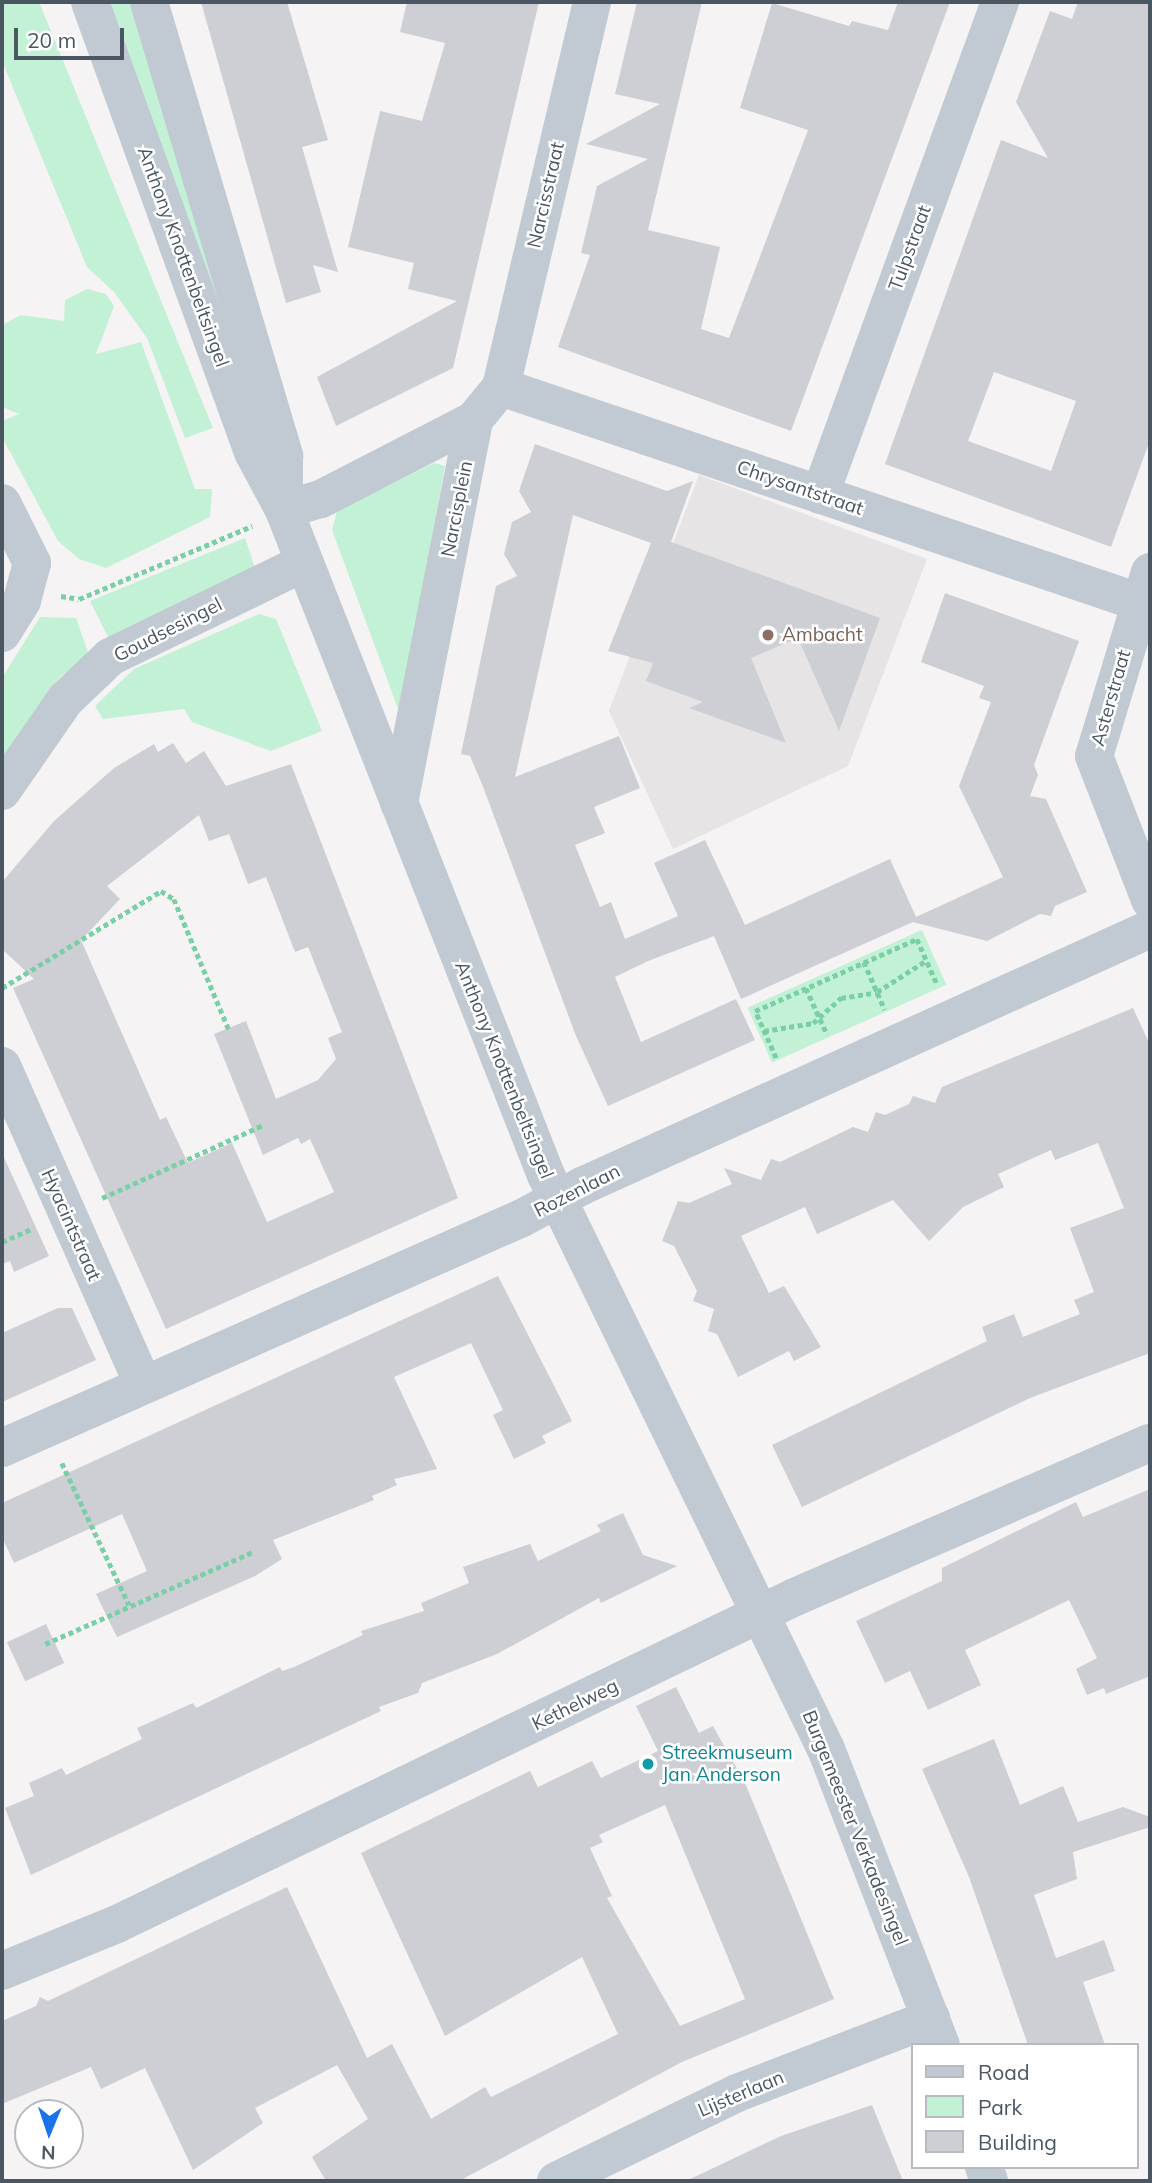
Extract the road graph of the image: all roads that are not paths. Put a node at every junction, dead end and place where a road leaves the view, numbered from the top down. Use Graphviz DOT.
graph roads {
  1 [pos="90,2"];
  2 [pos="149,2"];
  3 [pos="592,2"];
  4 [pos="1000,2"];
  5 [pos="501,387"];
  6 [pos="474,420"];
  7 [pos="820,495"];
  8 [pos="2,502"];
  9 [pos="284,510"];
  10 [pos="304,563"];
  11 [pos="1145,587"];
  12 [pos="2,633"];
  13 [pos="2,791"];
  14 [pos="399,805"];
  15 [pos="1150,900"];
  16 [pos="1150,929"];
  17 [pos="2,1066"];
  18 [pos="557,1200"];
  19 [pos="143,1384"];
  20 [pos="1150,1443"];
  21 [pos="2,1448"];
  22 [pos="762,1614"];
  23 [pos="2,1971"];
  24 [pos="936,2032"];
  25 [pos="556,2181"];
  1 -- 9 [label="street, Anthony Knottenbeltsingel"];
  2 -- 9 [label="street, Anthony Knottenbeltsingel"];
  3 -- 5 [label="street, Narcisstraat"];
  4 -- 7 [label="street, Tulpstraat"];
  5 -- 6 [label="street"];
  5 -- 7 [label="street, Chrysantstraat"];
  6 -- 9 [label="street, Narcisplein"];
  6 -- 14 [label="street, Narcisplein"];
  7 -- 11 [label="street, Chrysantstraat"];
  8 -- 12 [label="street"];
  9 -- 10 [label="street, Anthony Knottenbeltsingel"];
  10 -- 13 [label="street, Goudsesingel"];
  10 -- 14 [label="street, Anthony Knottenbeltsingel"];
  11 -- 15 [label="street, Asterstraat"];
  14 -- 18 [label="street, Anthony Knottenbeltsingel"];
  16 -- 18 [label="street, Rozenlaan"];
  17 -- 19 [label="street, Hyacintstraat"];
  18 -- 19 [label="street, Rozenlaan"];
  18 -- 22 [label="street, Anthony Knottenbeltsingel"];
  19 -- 21 [label="street, Rozenlaan"];
  20 -- 22 [label="street, Kethelweg"];
  22 -- 23 [label="street, Kethelweg"];
  22 -- 24 [label="street, Burgemeester Verkadesingel"];
  24 -- 25 [label="street, Lijsterlaan"];
}
